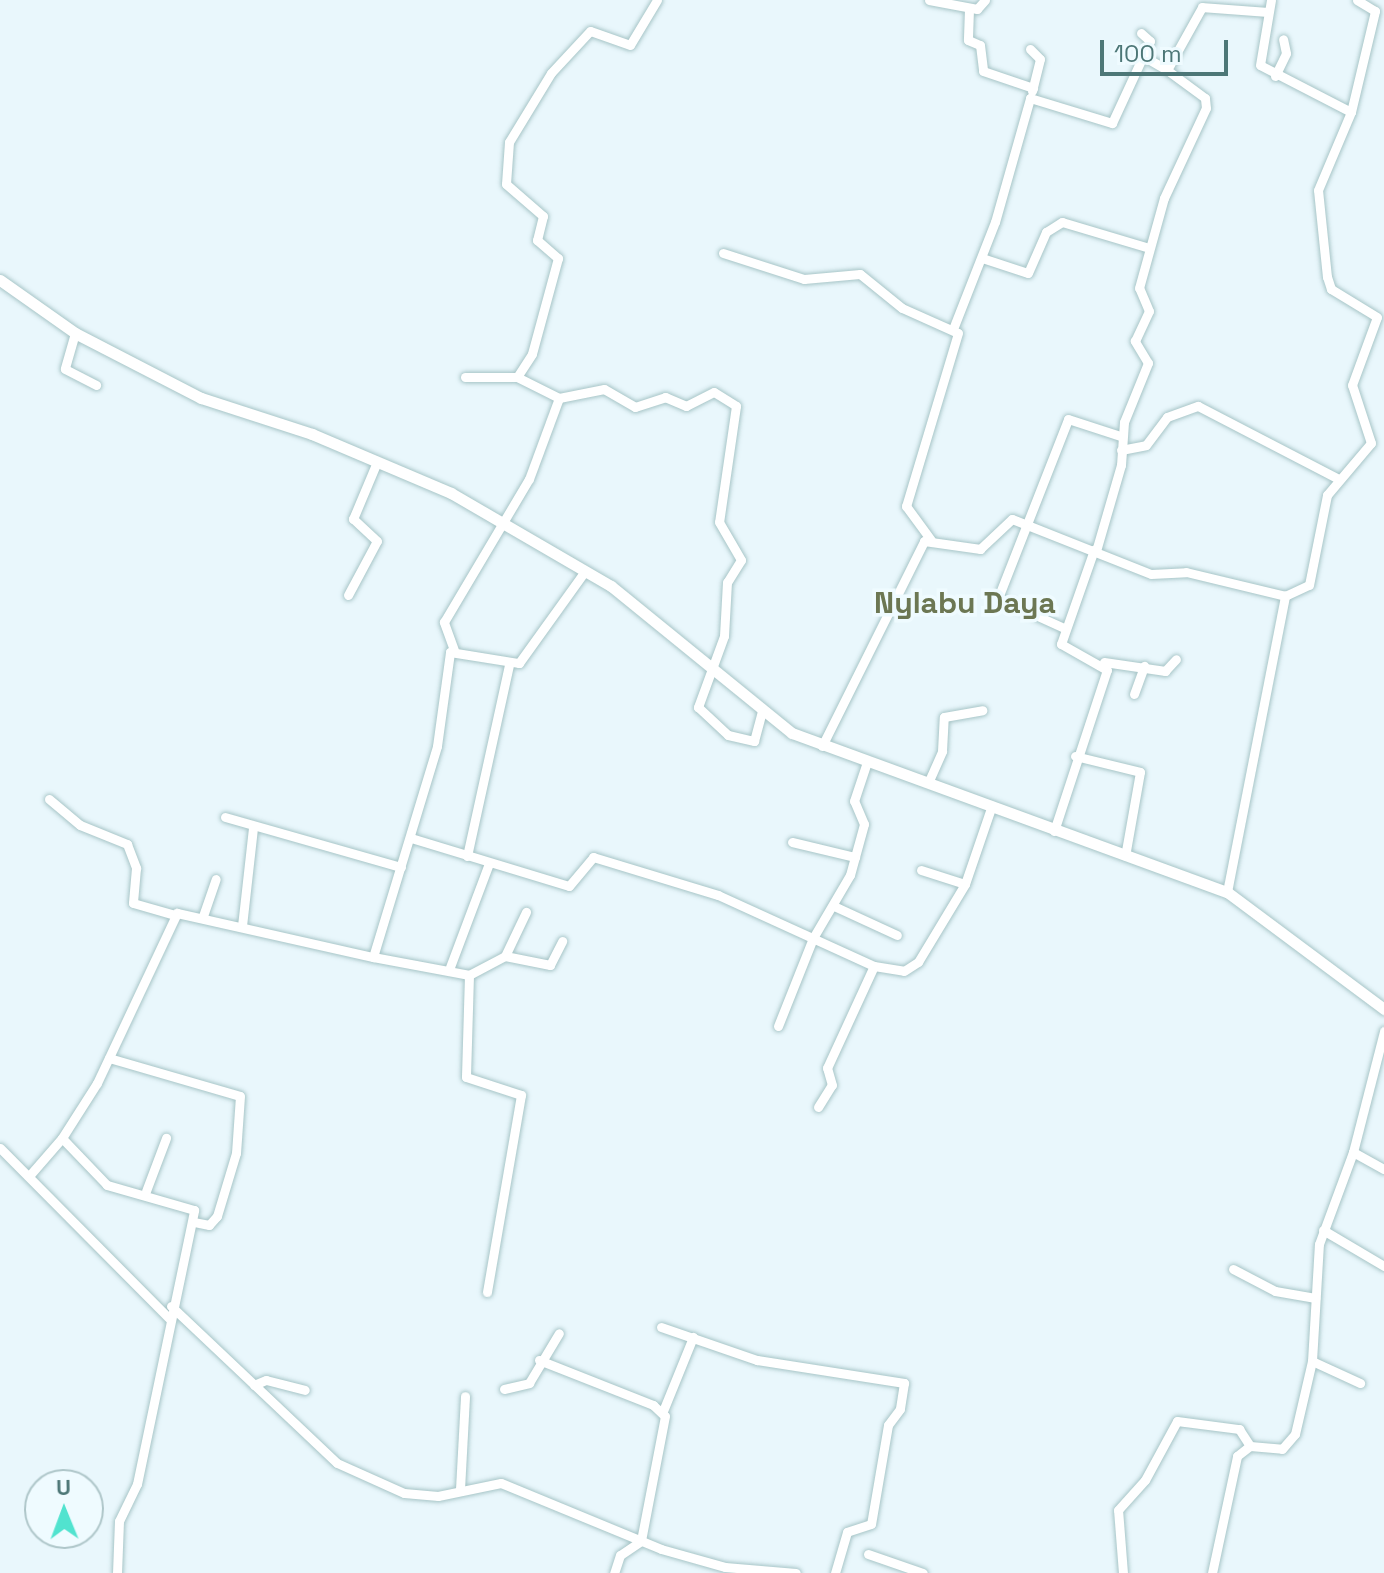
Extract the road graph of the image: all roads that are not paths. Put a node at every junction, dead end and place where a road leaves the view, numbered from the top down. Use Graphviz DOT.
graph roads {
  1 [pos="657,0"];
  2 [pos="929,0"];
  3 [pos="985,0"];
  4 [pos="1271,0"];
  5 [pos="1357,0"];
  6 [pos="969,9"];
  7 [pos="1267,12"];
  8 [pos="1141,33"];
  9 [pos="1283,39"];
  10 [pos="1030,49"];
  11 [pos="1143,56"];
  12 [pos="1167,70"];
  13 [pos="1275,76"];
  14 [pos="1031,93"];
  15 [pos="1351,112"];
  16 [pos="1149,248"];
  17 [pos="723,253"];
  18 [pos="982,258"];
  19 [pos="0,280"];
  20 [pos="1372,307"];
  21 [pos="1384,309"];
  22 [pos="953,329"];
  23 [pos="75,333"];
  24 [pos="465,377"];
  25 [pos="517,377"];
  26 [pos="96,385"];
  27 [pos="559,398"];
  28 [pos="1120,436"];
  29 [pos="1121,450"];
  30 [pos="377,462"];
  31 [pos="1339,479"];
  32 [pos="1027,522"];
  33 [pos="503,526"];
  34 [pos="931,540"];
  35 [pos="1095,551"];
  36 [pos="585,571"];
  37 [pos="348,595"];
  38 [pos="1285,596"];
  39 [pos="1064,628"];
  40 [pos="454,650"];
  41 [pos="1176,659"];
  42 [pos="1104,662"];
  43 [pos="509,665"];
  44 [pos="1144,666"];
  45 [pos="710,670"];
  46 [pos="1134,694"];
  47 [pos="982,710"];
  48 [pos="762,712"];
  49 [pos="822,746"];
  50 [pos="1075,756"];
  51 [pos="867,762"];
  52 [pos="928,783"];
  53 [pos="49,799"];
  54 [pos="991,808"];
  55 [pos="225,817"];
  56 [pos="253,828"];
  57 [pos="1054,831"];
  58 [pos="411,838"];
  59 [pos="792,842"];
  60 [pos="467,856"];
  61 [pos="1125,856"];
  62 [pos="855,857"];
  63 [pos="489,863"];
  64 [pos="401,867"];
  65 [pos="921,870"];
  66 [pos="216,879"];
  67 [pos="965,884"];
  68 [pos="1227,892"];
  69 [pos="836,907"];
  70 [pos="526,912"];
  71 [pos="175,915"];
  72 [pos="203,916"];
  73 [pos="242,926"];
  74 [pos="897,935"];
  75 [pos="813,938"];
  76 [pos="562,941"];
  77 [pos="505,956"];
  78 [pos="373,957"];
  79 [pos="874,966"];
  80 [pos="450,967"];
  81 [pos="469,975"];
  82 [pos="1384,1009"];
  83 [pos="778,1026"];
  84 [pos="1384,1031"];
  85 [pos="109,1058"];
  86 [pos="818,1107"];
  87 [pos="62,1138"];
  88 [pos="166,1138"];
  89 [pos="0,1148"];
  90 [pos="1353,1152"];
  91 [pos="1384,1169"];
  92 [pos="29,1176"];
  93 [pos="146,1191"];
  94 [pos="193,1222"];
  95 [pos="1323,1230"];
  96 [pos="1384,1266"];
  97 [pos="1233,1269"];
  98 [pos="487,1292"];
  99 [pos="1315,1298"];
  100 [pos="171,1306"];
  101 [pos="169,1318"];
  102 [pos="661,1327"];
  103 [pos="559,1333"];
  104 [pos="693,1337"];
  105 [pos="539,1360"];
  106 [pos="1312,1361"];
  107 [pos="1360,1383"];
  108 [pos="254,1385"];
  109 [pos="504,1389"];
  110 [pos="305,1390"];
  111 [pos="465,1396"];
  112 [pos="663,1411"];
  113 [pos="1250,1446"];
  114 [pos="460,1489"];
  115 [pos="641,1541"];
  116 [pos="868,1554"];
  117 [pos="117,1573"];
  118 [pos="614,1573"];
  119 [pos="796,1573"];
  120 [pos="835,1573"];
  121 [pos="923,1573"];
  122 [pos="1123,1573"];
  123 [pos="1212,1573"];
  1 -- 25 [label="street"];
  2 -- 6 [label="street"];
  3 -- 6 [label="street"];
  4 -- 7 [label="street"];
  5 -- 15 [label="street"];
  6 -- 14 [label="street"];
  7 -- 12 [label="street"];
  7 -- 13 [label="street"];
  8 -- 11 [label="street"];
  9 -- 13 [label="street"];
  10 -- 14 [label="street"];
  11 -- 12 [label="street"];
  11 -- 14 [label="street"];
  12 -- 16 [label="street"];
  13 -- 15 [label="street"];
  14 -- 18 [label="street"];
  15 -- 20 [label="street"];
  16 -- 18 [label="street"];
  16 -- 28 [label="street"];
  17 -- 22 [label="street"];
  18 -- 22 [label="street"];
  19 -- 23 [label="street"];
  20 -- 21 [label="street"];
  20 -- 31 [label="street"];
  22 -- 34 [label="street"];
  23 -- 26 [label="street"];
  23 -- 30 [label="street"];
  24 -- 25 [label="street"];
  25 -- 27 [label="street"];
  27 -- 33 [label="street"];
  27 -- 45 [label="street"];
  28 -- 29 [label="street"];
  28 -- 32 [label="street"];
  29 -- 31 [label="street"];
  29 -- 35 [label="street"];
  30 -- 33 [label="street"];
  30 -- 37 [label="street"];
  31 -- 38 [label="street"];
  32 -- 34 [label="street"];
  32 -- 35 [label="street"];
  32 -- 39 [label="street"];
  33 -- 36 [label="street"];
  33 -- 40 [label="street"];
  34 -- 49 [label="street"];
  35 -- 38 [label="street"];
  35 -- 39 [label="street"];
  36 -- 43 [label="street"];
  36 -- 45 [label="street"];
  38 -- 68 [label="street"];
  39 -- 42 [label="street"];
  40 -- 43 [label="street"];
  40 -- 58 [label="street"];
  41 -- 44 [label="street"];
  42 -- 44 [label="street"];
  42 -- 50 [label="street"];
  43 -- 60 [label="street"];
  44 -- 46 [label="street"];
  45 -- 48 [label="street"];
  45 -- 48 [label="street"];
  47 -- 52 [label="street"];
  48 -- 49 [label="street"];
  49 -- 51 [label="street"];
  50 -- 57 [label="street"];
  50 -- 61 [label="street"];
  51 -- 52 [label="street"];
  51 -- 62 [label="street"];
  52 -- 54 [label="street"];
  53 -- 71 [label="street"];
  54 -- 57 [label="street"];
  54 -- 67 [label="street"];
  55 -- 56 [label="street"];
  56 -- 64 [label="street"];
  56 -- 73 [label="street"];
  57 -- 61 [label="street"];
  58 -- 60 [label="street"];
  58 -- 64 [label="street"];
  59 -- 62 [label="street"];
  60 -- 63 [label="street"];
  61 -- 68 [label="street"];
  62 -- 69 [label="street"];
  63 -- 75 [label="street"];
  63 -- 80 [label="street"];
  64 -- 78 [label="street"];
  65 -- 67 [label="street"];
  66 -- 72 [label="street"];
  67 -- 79 [label="street"];
  68 -- 82 [label="street"];
  69 -- 74 [label="street"];
  69 -- 75 [label="street"];
  70 -- 77 [label="street"];
  71 -- 72 [label="street"];
  71 -- 85 [label="street"];
  72 -- 73 [label="street"];
  73 -- 78 [label="street"];
  75 -- 79 [label="street"];
  75 -- 83 [label="street"];
  76 -- 77 [label="street"];
  77 -- 81 [label="street"];
  78 -- 80 [label="street"];
  79 -- 86 [label="street"];
  80 -- 81 [label="street"];
  81 -- 98 [label="street"];
  84 -- 90 [label="street"];
  85 -- 87 [label="street"];
  85 -- 94 [label="street"];
  87 -- 92 [label="street"];
  87 -- 93 [label="street"];
  88 -- 93 [label="street"];
  89 -- 92 [label="street"];
  90 -- 91 [label="street"];
  90 -- 95 [label="street"];
  92 -- 101 [label="street"];
  93 -- 94 [label="street"];
  94 -- 100 [label="street"];
  95 -- 96 [label="street"];
  95 -- 99 [label="street"];
  97 -- 99 [label="street"];
  99 -- 106 [label="street"];
  100 -- 101 [label="street"];
  100 -- 108 [label="street"];
  101 -- 117 [label="street"];
  102 -- 104 [label="street"];
  103 -- 105 [label="street"];
  104 -- 112 [label="street"];
  104 -- 120 [label="street"];
  105 -- 109 [label="street"];
  105 -- 112 [label="street"];
  106 -- 107 [label="street"];
  106 -- 113 [label="street"];
  108 -- 110 [label="street"];
  108 -- 114 [label="street"];
  111 -- 114 [label="street"];
  112 -- 115 [label="street"];
  113 -- 122 [label="street"];
  113 -- 123 [label="street"];
  114 -- 115 [label="street"];
  115 -- 118 [label="street"];
  115 -- 119 [label="street"];
  116 -- 121 [label="street"];
}
